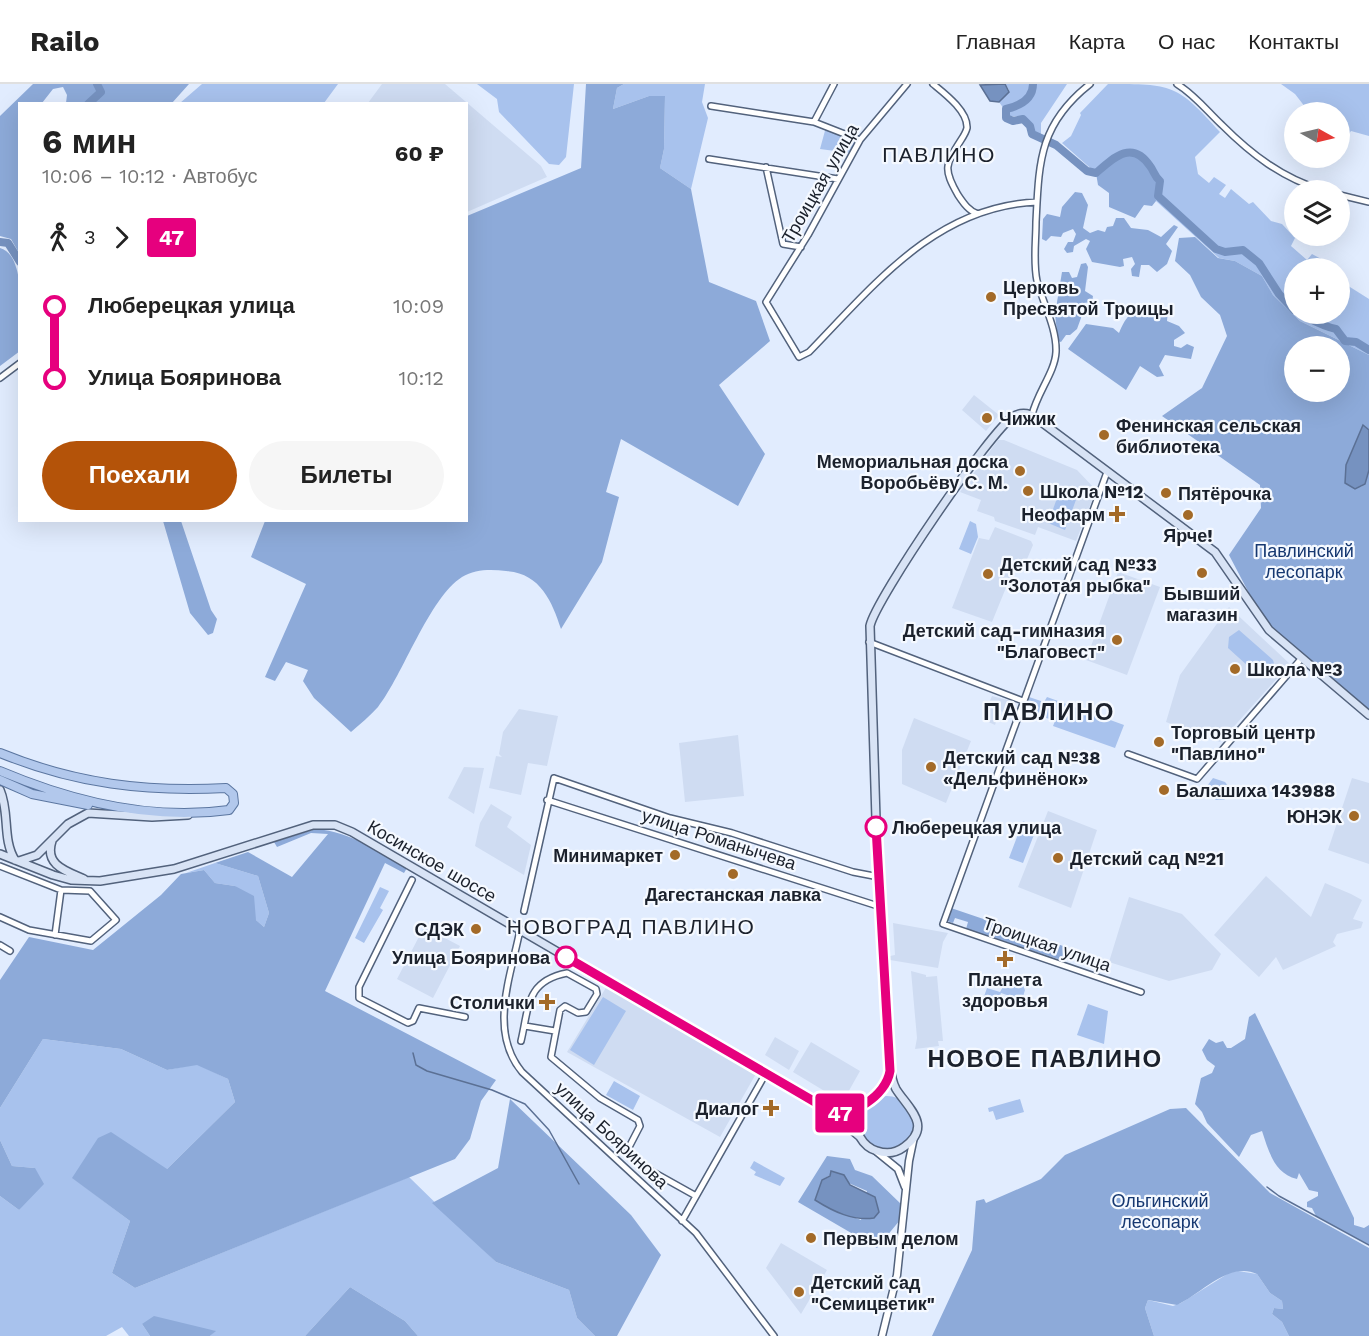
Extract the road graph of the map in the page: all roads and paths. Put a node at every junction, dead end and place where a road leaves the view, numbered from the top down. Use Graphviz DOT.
graph roads {
  1 [pos="834,84"];
  2 [pos="907,84"];
  3 [pos="933,84"];
  4 [pos="1090,84"];
  5 [pos="1178,84"];
  6 [pos="711,105"];
  7 [pos="814,122"];
  8 [pos="860,140"];
  9 [pos="710,159"];
  10 [pos="766,167"];
  11 [pos="838,178"];
  12 [pos="1293,180"];
  13 [pos="1350,197"];
  14 [pos="1037,202"];
  15 [pos="1369,202"];
  16 [pos="979,214"];
  17 [pos="801,247"];
  18 [pos="18,364"];
  19 [pos="0,378"];
  20 [pos="1032,415"];
  21 [pos="1107,472"];
  22 [pos="869,642"];
  23 [pos="1301,659"];
  24 [pos="1023,700"];
  25 [pos="1369,715"];
  26 [pos="0,753"];
  27 [pos="1128,754"];
  28 [pos="0,771"];
  29 [pos="0,780"];
  30 [pos="0,790"];
  31 [pos="548,800"];
  32 [pos="131,809"];
  33 [pos="225,811"];
  34 [pos="55,836"];
  35 [pos="0,854"];
  36 [pos="16,860"];
  37 [pos="0,866"];
  38 [pos="879,877"];
  39 [pos="412,880"];
  40 [pos="89,881"];
  41 [pos="61,890"];
  42 [pos="881,907"];
  43 [pos="524,910"];
  44 [pos="0,917"];
  45 [pos="520,930"];
  46 [pos="56,935"];
  47 [pos="0,945"];
  48 [pos="10,951"];
  49 [pos="1141,992"];
  50 [pos="465,1017"];
  51 [pos="525,1026"];
  52 [pos="555,1031"];
  53 [pos="521,1041"];
  54 [pos="890,1066"];
  55 [pos="766,1073"];
  56 [pos="869,1099"];
  57 [pos="905,1099"];
  58 [pos="827,1109"];
  59 [pos="916,1131"];
  60 [pos="861,1138"];
  61 [pos="874,1150"];
  62 [pos="696,1196"];
  63 [pos="905,1200"];
  64 [pos="682,1221"];
  65 [pos="774,1336"];
  66 [pos="882,1336"];
  1 -- 7 [label="street"];
  2 -- 8 [label="street, Троицкая улица"];
  3 -- 16 [label="street"];
  4 -- 14 [label="street"];
  5 -- 12 [label="street"];
  6 -- 7 [label="street"];
  7 -- 8 [label="street"];
  8 -- 11 [label="street, Троицкая улица"];
  9 -- 10 [label="street"];
  10 -- 11 [label="street"];
  10 -- 17 [label="street"];
  11 -- 17 [label="street, Троицкая улица"];
  13 -- 15 [label="street"];
  14 -- 16 [label="street"];
  14 -- 20 [label="street"];
  16 -- 17 [label="street, Троицкая улица"];
  18 -- 19 [label="street"];
  20 -- 21 [label="main road"];
  20 -- 22 [label="main road"];
  21 -- 23 [label="main road"];
  21 -- 24 [label="street"];
  22 -- 24 [label="street"];
  22 -- 38 [label="main road"];
  23 -- 25 [label="main road"];
  23 -- 27 [label="street"];
  24 -- 49 [label="street, Троицкая улица"];
  26 -- 33 [label="main road"];
  28 -- 32 [label="main road"];
  29 -- 32 [label="main road"];
  30 -- 36 [label="main road"];
  31 -- 38 [label="street, улица Романычева"];
  31 -- 42 [label="street, улица Романычева"];
  31 -- 43 [label="street"];
  32 -- 33 [label="main road"];
  33 -- 34 [label="main road"];
  34 -- 36 [label="main road"];
  34 -- 40 [label="main road"];
  35 -- 36 [label="main road, Косинское шоссе"];
  36 -- 40 [label="main road, Косинское шоссе"];
  37 -- 41 [label="street"];
  38 -- 42 [label="main road"];
  39 -- 50 [label="street"];
  40 -- 45 [label="main road, Косинское шоссе"];
  41 -- 46 [label="street"];
  41 -- 46 [label="street"];
  42 -- 54 [label="main road"];
  44 -- 46 [label="street"];
  45 -- 55 [label="main road, Косинское шоссе"];
  45 -- 64 [label="street, улица Бояринова"];
  47 -- 48 [label="street"];
  51 -- 52 [label="street"];
  51 -- 52 [label="street"];
  51 -- 53 [label="street"];
  52 -- 62 [label="street"];
  54 -- 56 [label="main road"];
  54 -- 57 [label="main road"];
  55 -- 58 [label="main road, Косинское шоссе"];
  55 -- 62 [label="street"];
  56 -- 57 [label="main road"];
  56 -- 58 [label="main road"];
  56 -- 60 [label="main road"];
  57 -- 59 [label="main road"];
  58 -- 60 [label="main road, Косинское шоссе"];
  59 -- 61 [label="main road"];
  59 -- 63 [label="street"];
  60 -- 61 [label="main road"];
  61 -- 63 [label="street"];
  62 -- 64 [label="street"];
  63 -- 66 [label="street"];
  64 -- 65 [label="street, улица Бояринова"];
}
